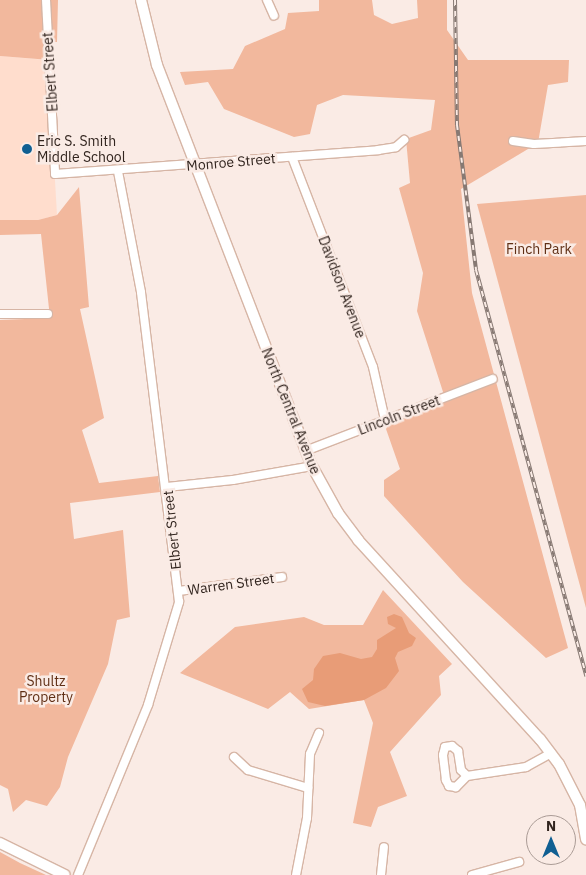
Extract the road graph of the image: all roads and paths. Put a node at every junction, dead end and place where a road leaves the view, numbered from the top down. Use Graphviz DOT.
graph roads {
  1 [pos="46,0"];
  2 [pos="141,0"];
  3 [pos="267,0"];
  4 [pos="274,16"];
  5 [pos="404,140"];
  6 [pos="513,141"];
  7 [pos="586,141"];
  8 [pos="292,157"];
  9 [pos="195,166"];
  10 [pos="118,171"];
  11 [pos="55,174"];
  12 [pos="0,314"];
  13 [pos="48,314"];
  14 [pos="494,379"];
  15 [pos="385,420"];
  16 [pos="305,451"];
  17 [pos="312,466"];
  18 [pos="167,487"];
  19 [pos="282,577"];
  20 [pos="179,590"];
  21 [pos="319,734"];
  22 [pos="551,753"];
  23 [pos="234,757"];
  24 [pos="467,776"];
  25 [pos="308,788"];
  26 [pos="584,812"];
  27 [pos="586,839"];
  28 [pos="0,843"];
  29 [pos="384,847"];
  30 [pos="519,862"];
  31 [pos="64,875"];
  32 [pos="78,875"];
  33 [pos="296,875"];
  34 [pos="381,875"];
  35 [pos="472,875"];
  1 -- 11 [label="street, Elbert Street"];
  2 -- 9 [label="main road, North Central Avenue"];
  3 -- 4 [label="street"];
  5 -- 8 [label="street, Monroe Street"];
  6 -- 7 [label="street"];
  8 -- 9 [label="street, Monroe Street"];
  8 -- 15 [label="street, Davidson Avenue"];
  9 -- 10 [label="street, Monroe Street"];
  9 -- 16 [label="main road, North Central Avenue"];
  10 -- 11 [label="street, Monroe Street"];
  10 -- 18 [label="street, Elbert Street"];
  12 -- 13 [label="street"];
  14 -- 15 [label="street, Lincoln Street"];
  15 -- 16 [label="street, Lincoln Street"];
  16 -- 17 [label="main road, North Central Avenue"];
  17 -- 18 [label="street"];
  17 -- 22 [label="main road, North Central Avenue"];
  18 -- 20 [label="street, Elbert Street"];
  19 -- 20 [label="street, Warren Street"];
  20 -- 32 [label="street, Elbert Street"];
  21 -- 25 [label="street"];
  22 -- 24 [label="street"];
  22 -- 26 [label="main road, North Central Avenue"];
  23 -- 25 [label="street"];
  24 -- 24 [label="street"];
  25 -- 33 [label="street"];
  26 -- 27 [label="main road, North Central Avenue"];
  28 -- 31 [label="main road"];
  29 -- 34 [label="street"];
  30 -- 35 [label="street"];
}
